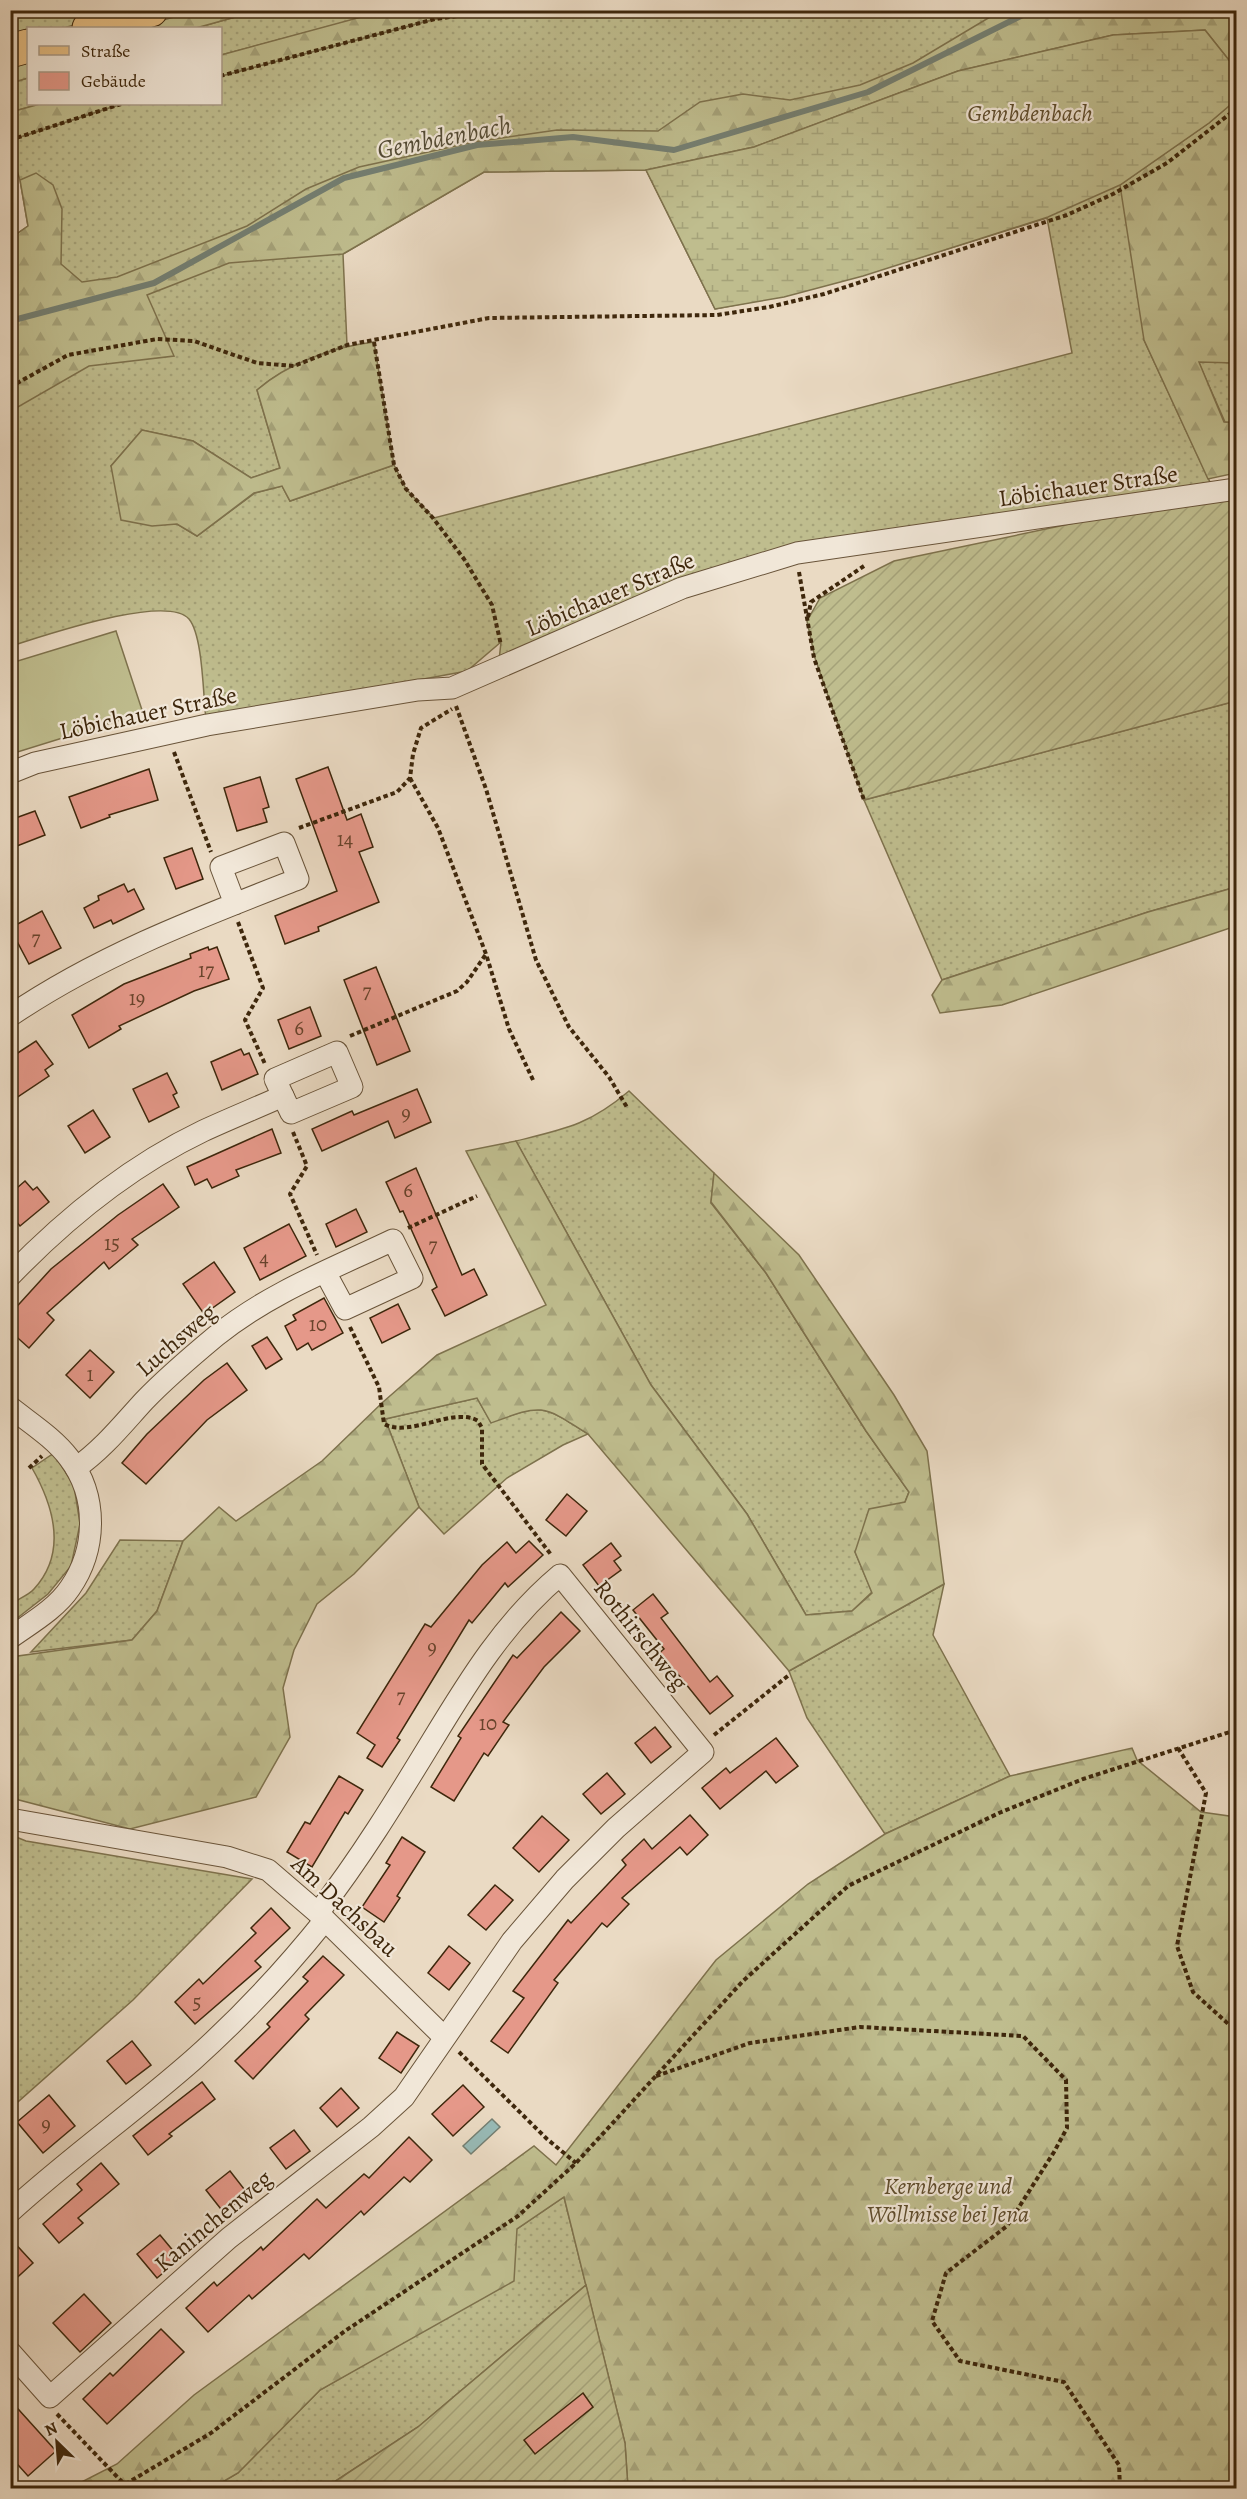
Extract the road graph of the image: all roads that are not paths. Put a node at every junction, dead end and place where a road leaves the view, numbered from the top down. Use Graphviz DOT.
graph roads {
  1 [pos="151,10"];
  2 [pos="93,27"];
  3 [pos="27,46"];
  4 [pos="10,51"];
  5 [pos="1236,489"];
  6 [pos="10,773"];
  7 [pos="233,904"];
  8 [pos="10,1016"];
  9 [pos="283,1096"];
  10 [pos="325,1272"];
  11 [pos="10,1276"];
  12 [pos="10,1407"];
  13 [pos="76,1468"];
  14 [pos="10,1638"];
  15 [pos="10,1818"];
  16 [pos="321,1916"];
  17 [pos="444,2037"];
  18 [pos="10,2212"];
  19 [pos="10,2352"];
  1 -- 2 [label="main road"];
  3 -- 4 [label="main road"];
  5 -- 6 [label="street, Löbichauer Straße"];
  7 -- 7 [label="street"];
  7 -- 8 [label="street"];
  9 -- 9 [label="street"];
  9 -- 11 [label="street"];
  10 -- 10 [label="street, Luchsweg"];
  10 -- 13 [label="street, Luchsweg"];
  12 -- 13 [label="street"];
  13 -- 14 [label="street"];
  15 -- 16 [label="street, Am Dachsbau"];
  16 -- 17 [label="street, Am Dachsbau"];
  16 -- 17 [label="street, Rothirschweg"];
  16 -- 18 [label="street"];
  17 -- 19 [label="street, Kaninchenweg"];
}
